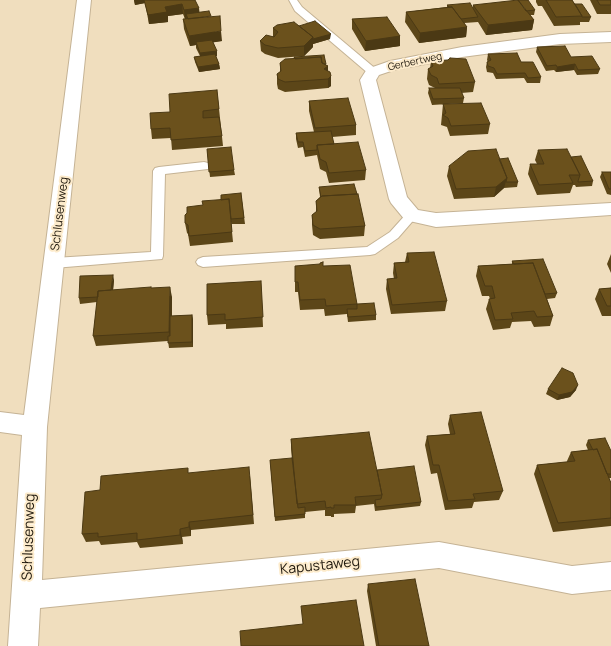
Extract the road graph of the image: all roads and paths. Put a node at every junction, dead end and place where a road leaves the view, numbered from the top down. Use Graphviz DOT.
graph roads {
  1 [pos="84,0"];
  2 [pos="293,0"];
  3 [pos="611,37"];
  4 [pos="373,72"];
  5 [pos="204,166"];
  6 [pos="611,209"];
  7 [pos="412,215"];
  8 [pos="203,262"];
  9 [pos="54,263"];
  10 [pos="0,422"];
  11 [pos="35,427"];
  12 [pos="611,576"];
  13 [pos="27,595"];
  14 [pos="23,646"];
  1 -- 9 [label="street, Schlusenweg"];
  2 -- 4 [label="lane"];
  3 -- 4 [label="street, Gerbertweg"];
  4 -- 7 [label="street, Gerbertweg"];
  5 -- 9 [label="lane"];
  6 -- 7 [label="street"];
  7 -- 8 [label="lane"];
  9 -- 11 [label="street, Schlusenweg"];
  10 -- 11 [label="street"];
  11 -- 13 [label="street, Schlusenweg"];
  12 -- 13 [label="street, Kapustaweg"];
  13 -- 14 [label="street, Schlusenweg"];
}
